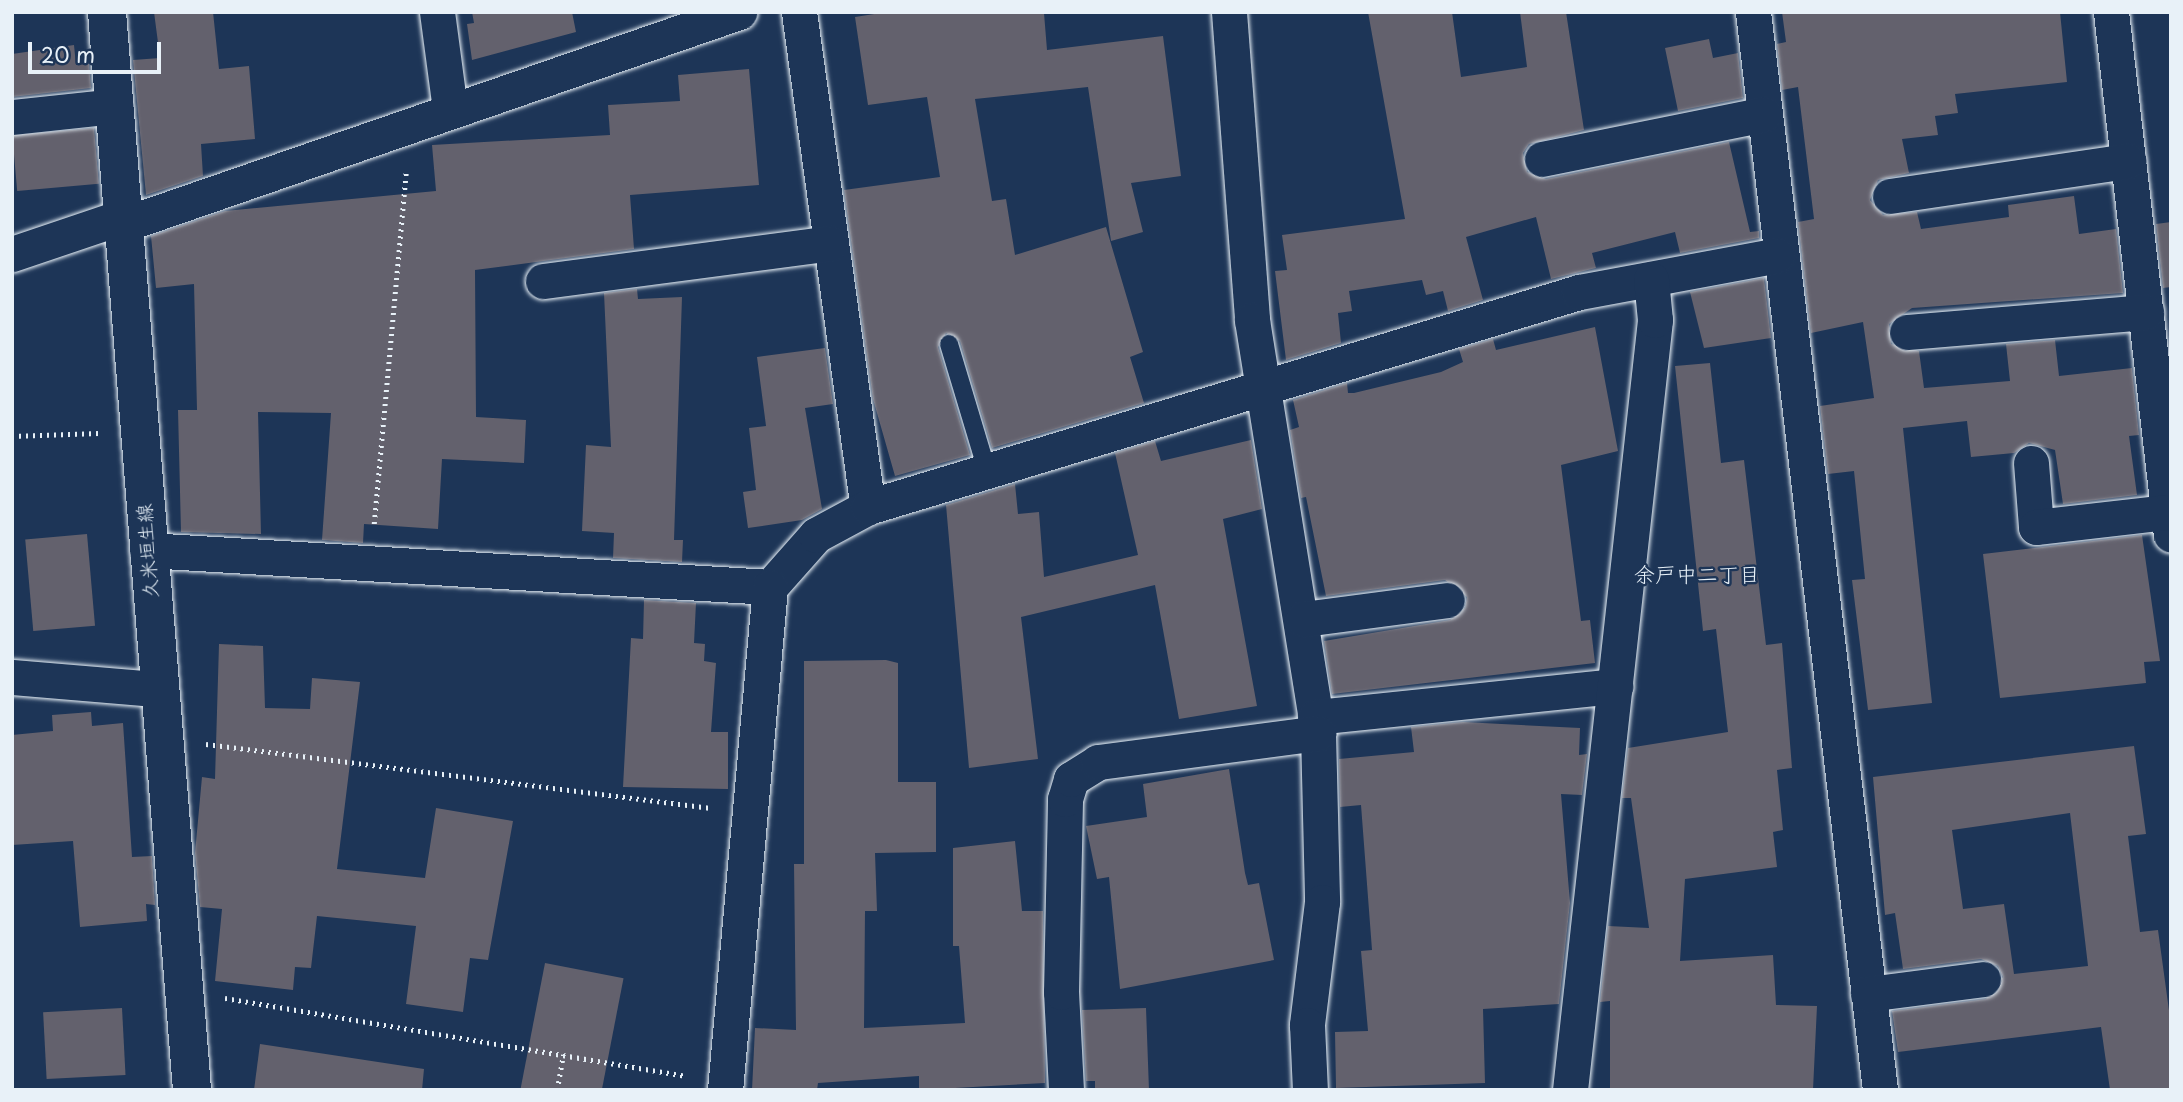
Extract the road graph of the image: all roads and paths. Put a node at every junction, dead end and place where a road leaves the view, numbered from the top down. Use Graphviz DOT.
graph roads {
  1 [pos="107,12"];
  2 [pos="437,12"];
  3 [pos="739,12"];
  4 [pos="799,12"];
  5 [pos="1229,12"];
  6 [pos="1753,12"];
  7 [pos="2111,12"];
  8 [pos="115,107"];
  9 [pos="450,108"];
  10 [pos="1765,114"];
  11 [pos="12,117"];
  12 [pos="410,123"];
  13 [pos="1542,159"];
  14 [pos="2128,161"];
  15 [pos="1890,195"];
  16 [pos="124,220"];
  17 [pos="831,243"];
  18 [pos="12,254"];
  19 [pos="1778,255"];
  20 [pos="1651,279"];
  21 [pos="543,281"];
  22 [pos="2146,312"];
  23 [pos="1907,332"];
  24 [pos="949,344"];
  25 [pos="1261,389"];
  26 [pos="139,431"];
  27 [pos="12,436"];
  28 [pos="2031,463"];
  29 [pos="987,471"];
  30 [pos="868,506"];
  31 [pos="2169,524"];
  32 [pos="147,550"];
  33 [pos="370,563"];
  34 [pos="770,587"];
  35 [pos="1447,600"];
  36 [pos="1303,620"];
  37 [pos="12,677"];
  38 [pos="1615,686"];
  39 [pos="156,689"];
  40 [pos="1316,725"];
  41 [pos="160,738"];
  42 [pos="750,813"];
  43 [pos="1983,979"];
  44 [pos="183,991"];
  45 [pos="1868,994"];
  46 [pos="563,1055"];
  47 [pos="725,1086"];
  48 [pos="192,1090"];
  49 [pos="557,1090"];
  50 [pos="1066,1090"];
  51 [pos="1310,1090"];
  52 [pos="1570,1090"];
  53 [pos="1880,1090"];
  1 -- 8 [label="main road, 久米垣生線"];
  2 -- 9 [label="street"];
  3 -- 9 [label="street"];
  4 -- 17 [label="street"];
  5 -- 25 [label="street"];
  6 -- 10 [label="street"];
  7 -- 14 [label="street"];
  8 -- 11 [label="street"];
  8 -- 16 [label="main road, 久米垣生線"];
  9 -- 12 [label="street"];
  10 -- 13 [label="street"];
  10 -- 19 [label="street"];
  12 -- 16 [label="street"];
  12 -- 33 [label="path"];
  14 -- 15 [label="street"];
  14 -- 22 [label="street"];
  16 -- 18 [label="street"];
  16 -- 26 [label="main road, 久米垣生線"];
  17 -- 21 [label="street"];
  17 -- 30 [label="street"];
  19 -- 20 [label="street"];
  19 -- 45 [label="street"];
  20 -- 25 [label="street"];
  20 -- 38 [label="street"];
  22 -- 23 [label="street"];
  22 -- 31 [label="street"];
  24 -- 29 [label="lane"];
  25 -- 29 [label="street"];
  25 -- 36 [label="street"];
  26 -- 27 [label="path"];
  26 -- 32 [label="main road, 久米垣生線"];
  28 -- 31 [label="street"];
  29 -- 30 [label="street"];
  30 -- 34 [label="street"];
  32 -- 33 [label="street"];
  32 -- 39 [label="main road, 久米垣生線"];
  33 -- 34 [label="street"];
  34 -- 42 [label="street"];
  35 -- 36 [label="street"];
  36 -- 40 [label="street"];
  37 -- 39 [label="street"];
  38 -- 40 [label="street"];
  38 -- 52 [label="street"];
  39 -- 41 [label="main road, 久米垣生線"];
  40 -- 50 [label="street"];
  40 -- 51 [label="street"];
  41 -- 42 [label="path"];
  41 -- 44 [label="main road, 久米垣生線"];
  42 -- 47 [label="street"];
  43 -- 45 [label="street"];
  44 -- 46 [label="path"];
  44 -- 48 [label="main road, 久米垣生線"];
  45 -- 53 [label="street"];
  46 -- 47 [label="path"];
  46 -- 49 [label="path"];
}
